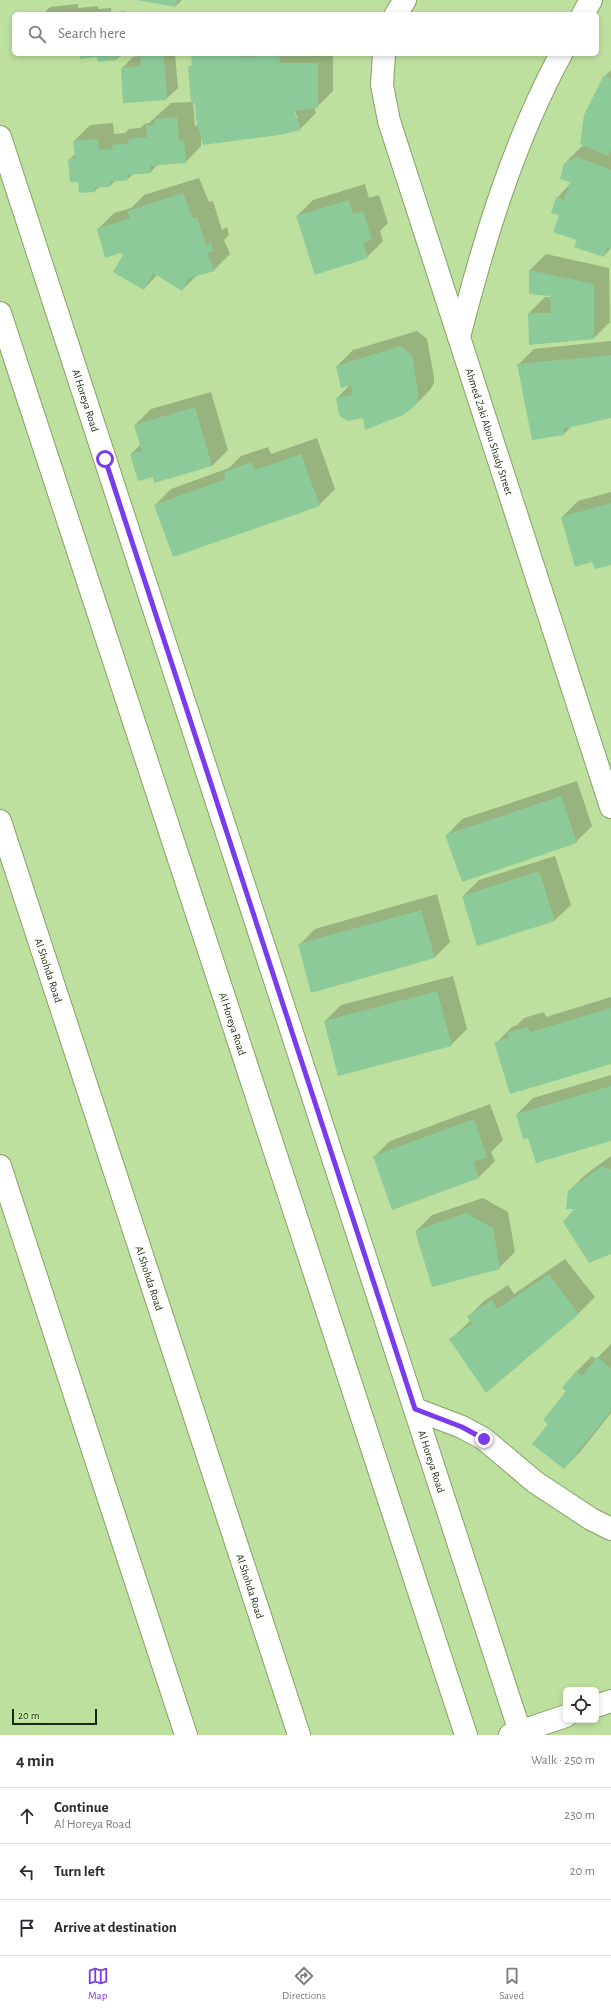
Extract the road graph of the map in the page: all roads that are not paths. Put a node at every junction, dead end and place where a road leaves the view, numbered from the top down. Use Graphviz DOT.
graph roads {
  1 [pos="405,0"];
  2 [pos="591,0"];
  3 [pos="397,12"];
  4 [pos="584,12"];
  5 [pos="384,56"];
  6 [pos="560,56"];
  7 [pos="0,137"];
  8 [pos="0,313"];
  9 [pos="459,337"];
  10 [pos="611,807"];
  11 [pos="0,821"];
  12 [pos="0,1166"];
  13 [pos="415,1409"];
  14 [pos="611,1529"];
  15 [pos="611,1701"];
  16 [pos="599,1705"];
  17 [pos="563,1717"];
  18 [pos="517,1734"];
  19 [pos="186,1735"];
  20 [pos="299,1735"];
  21 [pos="466,1735"];
  1 -- 3 [label="street"];
  2 -- 4 [label="street"];
  5 -- 9 [label="street, Ahmed Zaki Abou Shady Street"];
  6 -- 9 [label="street"];
  7 -- 13 [label="street, Al Horeya Road"];
  8 -- 21 [label="street, Al Horeya Road"];
  9 -- 10 [label="street, Ahmed Zaki Abou Shady Street"];
  11 -- 20 [label="street, Al Shohda Road"];
  12 -- 19 [label="street"];
  13 -- 14 [label="street"];
  13 -- 18 [label="street, Al Horeya Road"];
  15 -- 16 [label="street"];
  17 -- 18 [label="street"];
}
